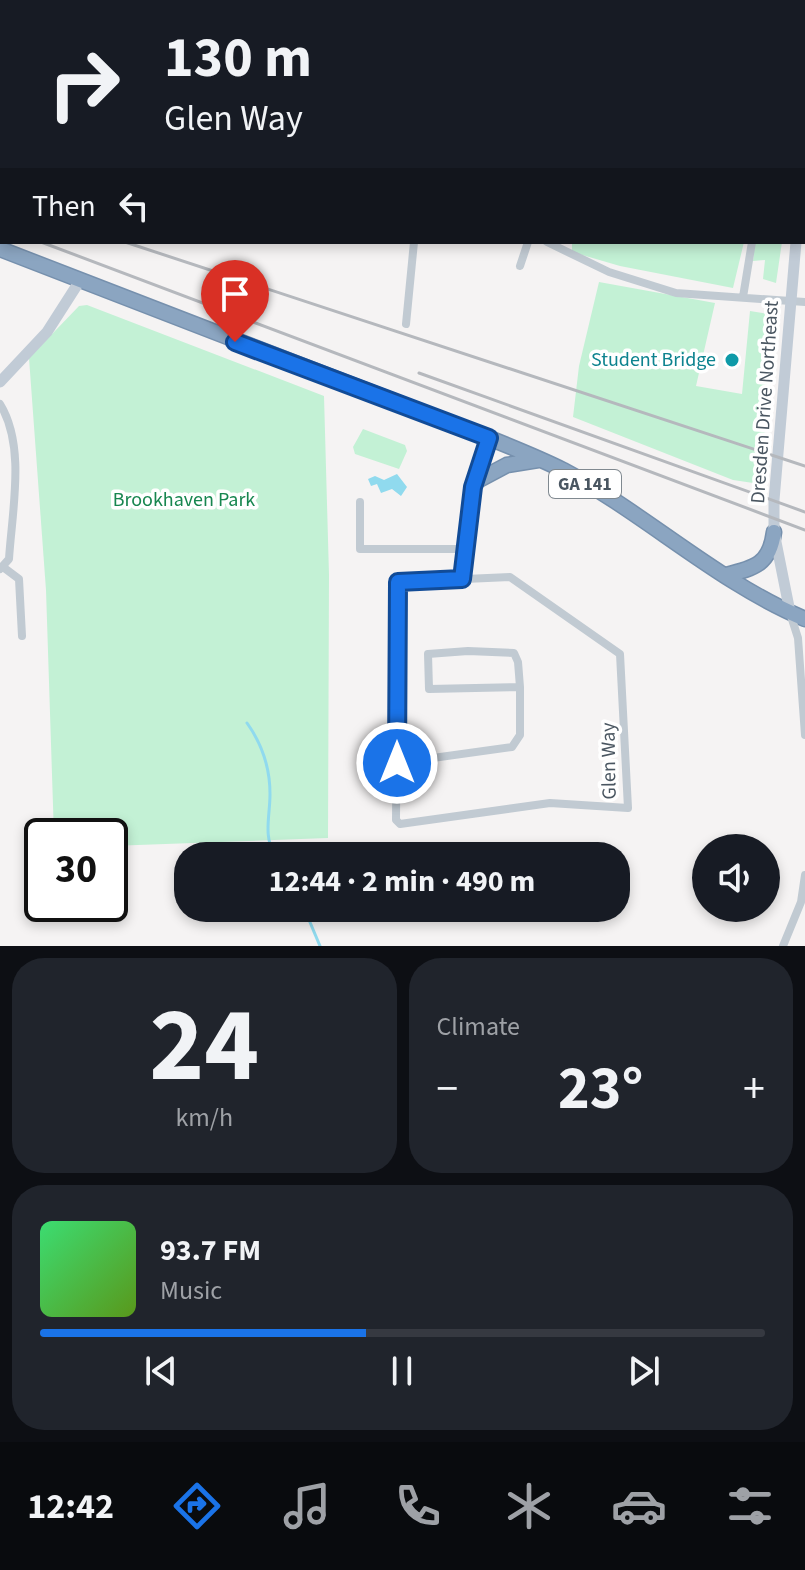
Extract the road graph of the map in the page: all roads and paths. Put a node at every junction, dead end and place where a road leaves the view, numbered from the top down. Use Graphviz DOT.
graph roads {
  1 [pos="414,244"];
  2 [pos="527,244"];
  3 [pos="551,244"];
  4 [pos="752,244"];
  5 [pos="796,244"];
  6 [pos="0,249"];
  7 [pos="520,266"];
  8 [pos="79,282"];
  9 [pos="743,297"];
  10 [pos="791,300"];
  11 [pos="805,302"];
  12 [pos="406,324"];
  13 [pos="0,382"];
  14 [pos="0,404"];
  15 [pos="489,438"];
  16 [pos="539,460"];
  17 [pos="475,482"];
  18 [pos="360,502"];
  19 [pos="774,532"];
  20 [pos="465,549"];
  21 [pos="2,568"];
  22 [pos="726,575"];
  23 [pos="462,579"];
  24 [pos="790,612"];
  25 [pos="805,619"];
  26 [pos="22,636"];
  27 [pos="520,687"];
  28 [pos="805,735"];
  29 [pos="397,763"];
  30 [pos="805,875"];
  31 [pos="783,946"];
  1 -- 12 [label="street"];
  2 -- 7 [label="street"];
  3 -- 9 [label="street"];
  4 -- 9 [label="street"];
  5 -- 10 [label="street, Dresden Drive Northeast"];
  6 -- 8 [label="highway, GA 141"];
  8 -- 13 [label="street"];
  8 -- 15 [label="highway, GA 141"];
  9 -- 10 [label="street"];
  10 -- 11 [label="street"];
  10 -- 19 [label="street, Dresden Drive Northeast"];
  14 -- 21 [label="street"];
  15 -- 16 [label="highway, GA 141"];
  15 -- 17 [label="street"];
  16 -- 17 [label="highway"];
  16 -- 22 [label="highway, GA 141"];
  17 -- 20 [label="street"];
  18 -- 20 [label="street"];
  19 -- 22 [label="highway"];
  19 -- 24 [label="street, Dresden Drive Northeast"];
  20 -- 23 [label="street"];
  21 -- 26 [label="street"];
  22 -- 24 [label="highway, GA 141"];
  23 -- 29 [label="street, Glen Way"];
  23 -- 29 [label="street, Glen Way"];
  24 -- 25 [label="highway, GA 141"];
  24 -- 28 [label="street"];
  27 -- 27 [label="street"];
  27 -- 29 [label="street"];
  30 -- 31 [label="street"];
}
